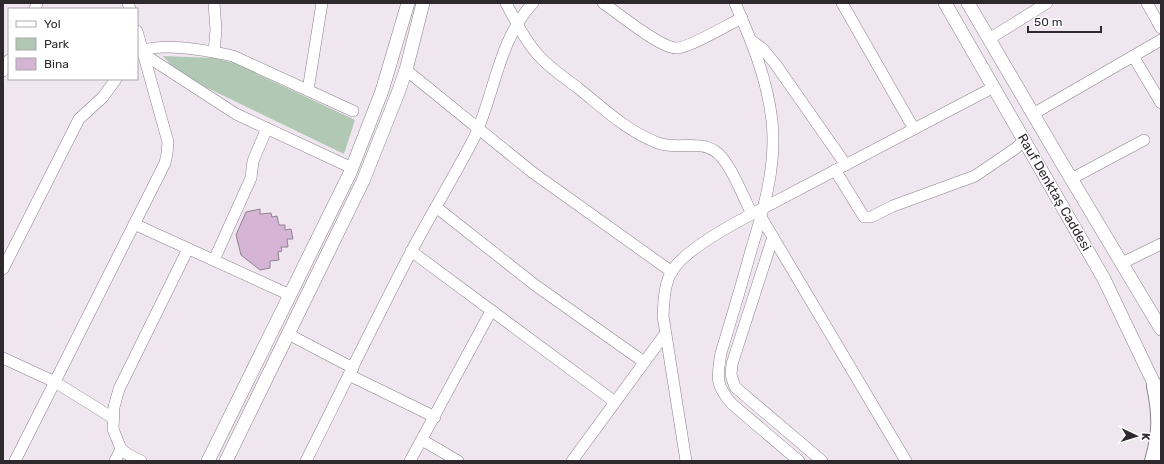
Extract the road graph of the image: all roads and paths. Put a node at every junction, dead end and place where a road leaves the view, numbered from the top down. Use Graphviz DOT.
graph roads {
  1 [pos="214,3"];
  2 [pos="322,3"];
  3 [pos="408,3"];
  4 [pos="423,3"];
  5 [pos="506,3"];
  6 [pos="533,3"];
  7 [pos="603,3"];
  8 [pos="842,3"];
  9 [pos="945,3"];
  10 [pos="968,3"];
  11 [pos="1047,3"];
  12 [pos="1147,3"];
  13 [pos="737,4"];
  14 [pos="742,18"];
  15 [pos="518,24"];
  16 [pos="1161,28"];
  17 [pos="138,35"];
  18 [pos="989,39"];
  19 [pos="751,40"];
  20 [pos="1161,40"];
  21 [pos="214,52"];
  22 [pos="142,53"];
  23 [pos="1133,56"];
  24 [pos="8,62"];
  25 [pos="406,70"];
  26 [pos="3,71"];
  27 [pos="115,80"];
  28 [pos="994,87"];
  29 [pos="308,90"];
  30 [pos="1161,103"];
  31 [pos="353,111"];
  32 [pos="1032,114"];
  33 [pos="267,128"];
  34 [pos="478,128"];
  35 [pos="914,129"];
  36 [pos="1025,140"];
  37 [pos="1144,140"];
  38 [pos="846,165"];
  39 [pos="352,168"];
  40 [pos="835,170"];
  41 [pos="1071,179"];
  42 [pos="436,207"];
  43 [pos="759,213"];
  44 [pos="134,224"];
  45 [pos="773,237"];
  46 [pos="1161,244"];
  47 [pos="188,249"];
  48 [pos="411,251"];
  49 [pos="214,260"];
  50 [pos="1122,263"];
  51 [pos="3,269"];
  52 [pos="672,272"];
  53 [pos="290,295"];
  54 [pos="492,311"];
  55 [pos="1161,328"];
  56 [pos="288,334"];
  57 [pos="665,334"];
  58 [pos="3,358"];
  59 [pos="644,362"];
  60 [pos="351,371"];
  61 [pos="55,382"];
  62 [pos="1158,393"];
  63 [pos="615,402"];
  64 [pos="435,417"];
  65 [pos="113,418"];
  66 [pos="422,440"];
  67 [pos="121,449"];
  68 [pos="1161,453"];
  69 [pos="15,461"];
  70 [pos="115,461"];
  71 [pos="141,461"];
  72 [pos="208,461"];
  73 [pos="226,461"];
  74 [pos="306,461"];
  75 [pos="410,461"];
  76 [pos="458,461"];
  77 [pos="572,461"];
  78 [pos="686,461"];
  79 [pos="799,461"];
  80 [pos="822,461"];
  81 [pos="906,461"];
  82 [pos="1154,461"];
  1 -- 21 [label="street"];
  2 -- 29 [label="street"];
  3 -- 39 [label="main road"];
  4 -- 25 [label="main road"];
  5 -- 15 [label="street"];
  6 -- 15 [label="street"];
  7 -- 14 [label="street"];
  8 -- 35 [label="street"];
  9 -- 28 [label="main road, Rauf Denktaş Caddesi"];
  10 -- 18 [label="main road, Rauf Denktaş Caddesi"];
  11 -- 18 [label="street"];
  12 -- 16 [label="street"];
  13 -- 14 [label="street"];
  14 -- 19 [label="street"];
  15 -- 34 [label="street"];
  15 -- 43 [label="street"];
  17 -- 22 [label="street"];
  18 -- 32 [label="main road, Rauf Denktaş Caddesi"];
  19 -- 38 [label="street"];
  19 -- 43 [label="street"];
  20 -- 23 [label="street"];
  21 -- 22 [label="street"];
  21 -- 29 [label="street"];
  22 -- 33 [label="street"];
  22 -- 44 [label="street"];
  23 -- 30 [label="street"];
  23 -- 32 [label="street"];
  24 -- 26 [label="street"];
  25 -- 34 [label="street"];
  25 -- 56 [label="main road"];
  27 -- 51 [label="street"];
  28 -- 35 [label="street"];
  28 -- 36 [label="main road, Rauf Denktaş Caddesi"];
  29 -- 31 [label="street"];
  32 -- 41 [label="main road, Rauf Denktaş Caddesi"];
  33 -- 39 [label="street"];
  33 -- 49 [label="street"];
  34 -- 42 [label="street"];
  34 -- 52 [label="street"];
  35 -- 38 [label="street"];
  36 -- 40 [label="street"];
  36 -- 62 [label="main road, Rauf Denktaş Caddesi"];
  37 -- 41 [label="street"];
  38 -- 40 [label="street"];
  39 -- 53 [label="main road"];
  40 -- 43 [label="street"];
  41 -- 50 [label="main road, Rauf Denktaş Caddesi"];
  42 -- 48 [label="street"];
  42 -- 59 [label="street"];
  43 -- 45 [label="street"];
  43 -- 52 [label="street"];
  43 -- 79 [label="street"];
  44 -- 47 [label="street"];
  44 -- 61 [label="street"];
  45 -- 80 [label="street"];
  45 -- 81 [label="street"];
  46 -- 50 [label="street"];
  47 -- 49 [label="street"];
  47 -- 65 [label="street"];
  48 -- 54 [label="street"];
  48 -- 60 [label="street"];
  49 -- 53 [label="street"];
  50 -- 55 [label="main road, Rauf Denktaş Caddesi"];
  52 -- 57 [label="street"];
  53 -- 72 [label="main road"];
  54 -- 63 [label="street"];
  54 -- 64 [label="street"];
  56 -- 60 [label="street"];
  56 -- 73 [label="main road"];
  57 -- 59 [label="street"];
  57 -- 78 [label="street"];
  58 -- 61 [label="street"];
  59 -- 63 [label="street"];
  60 -- 64 [label="street"];
  60 -- 74 [label="street"];
  61 -- 65 [label="street"];
  61 -- 69 [label="street"];
  62 -- 82 [label="highway"];
  63 -- 77 [label="street"];
  64 -- 66 [label="street"];
  65 -- 67 [label="street"];
  66 -- 75 [label="street"];
  66 -- 76 [label="street"];
  67 -- 70 [label="street"];
  67 -- 71 [label="street"];
  68 -- 82 [label="highway"];
}
